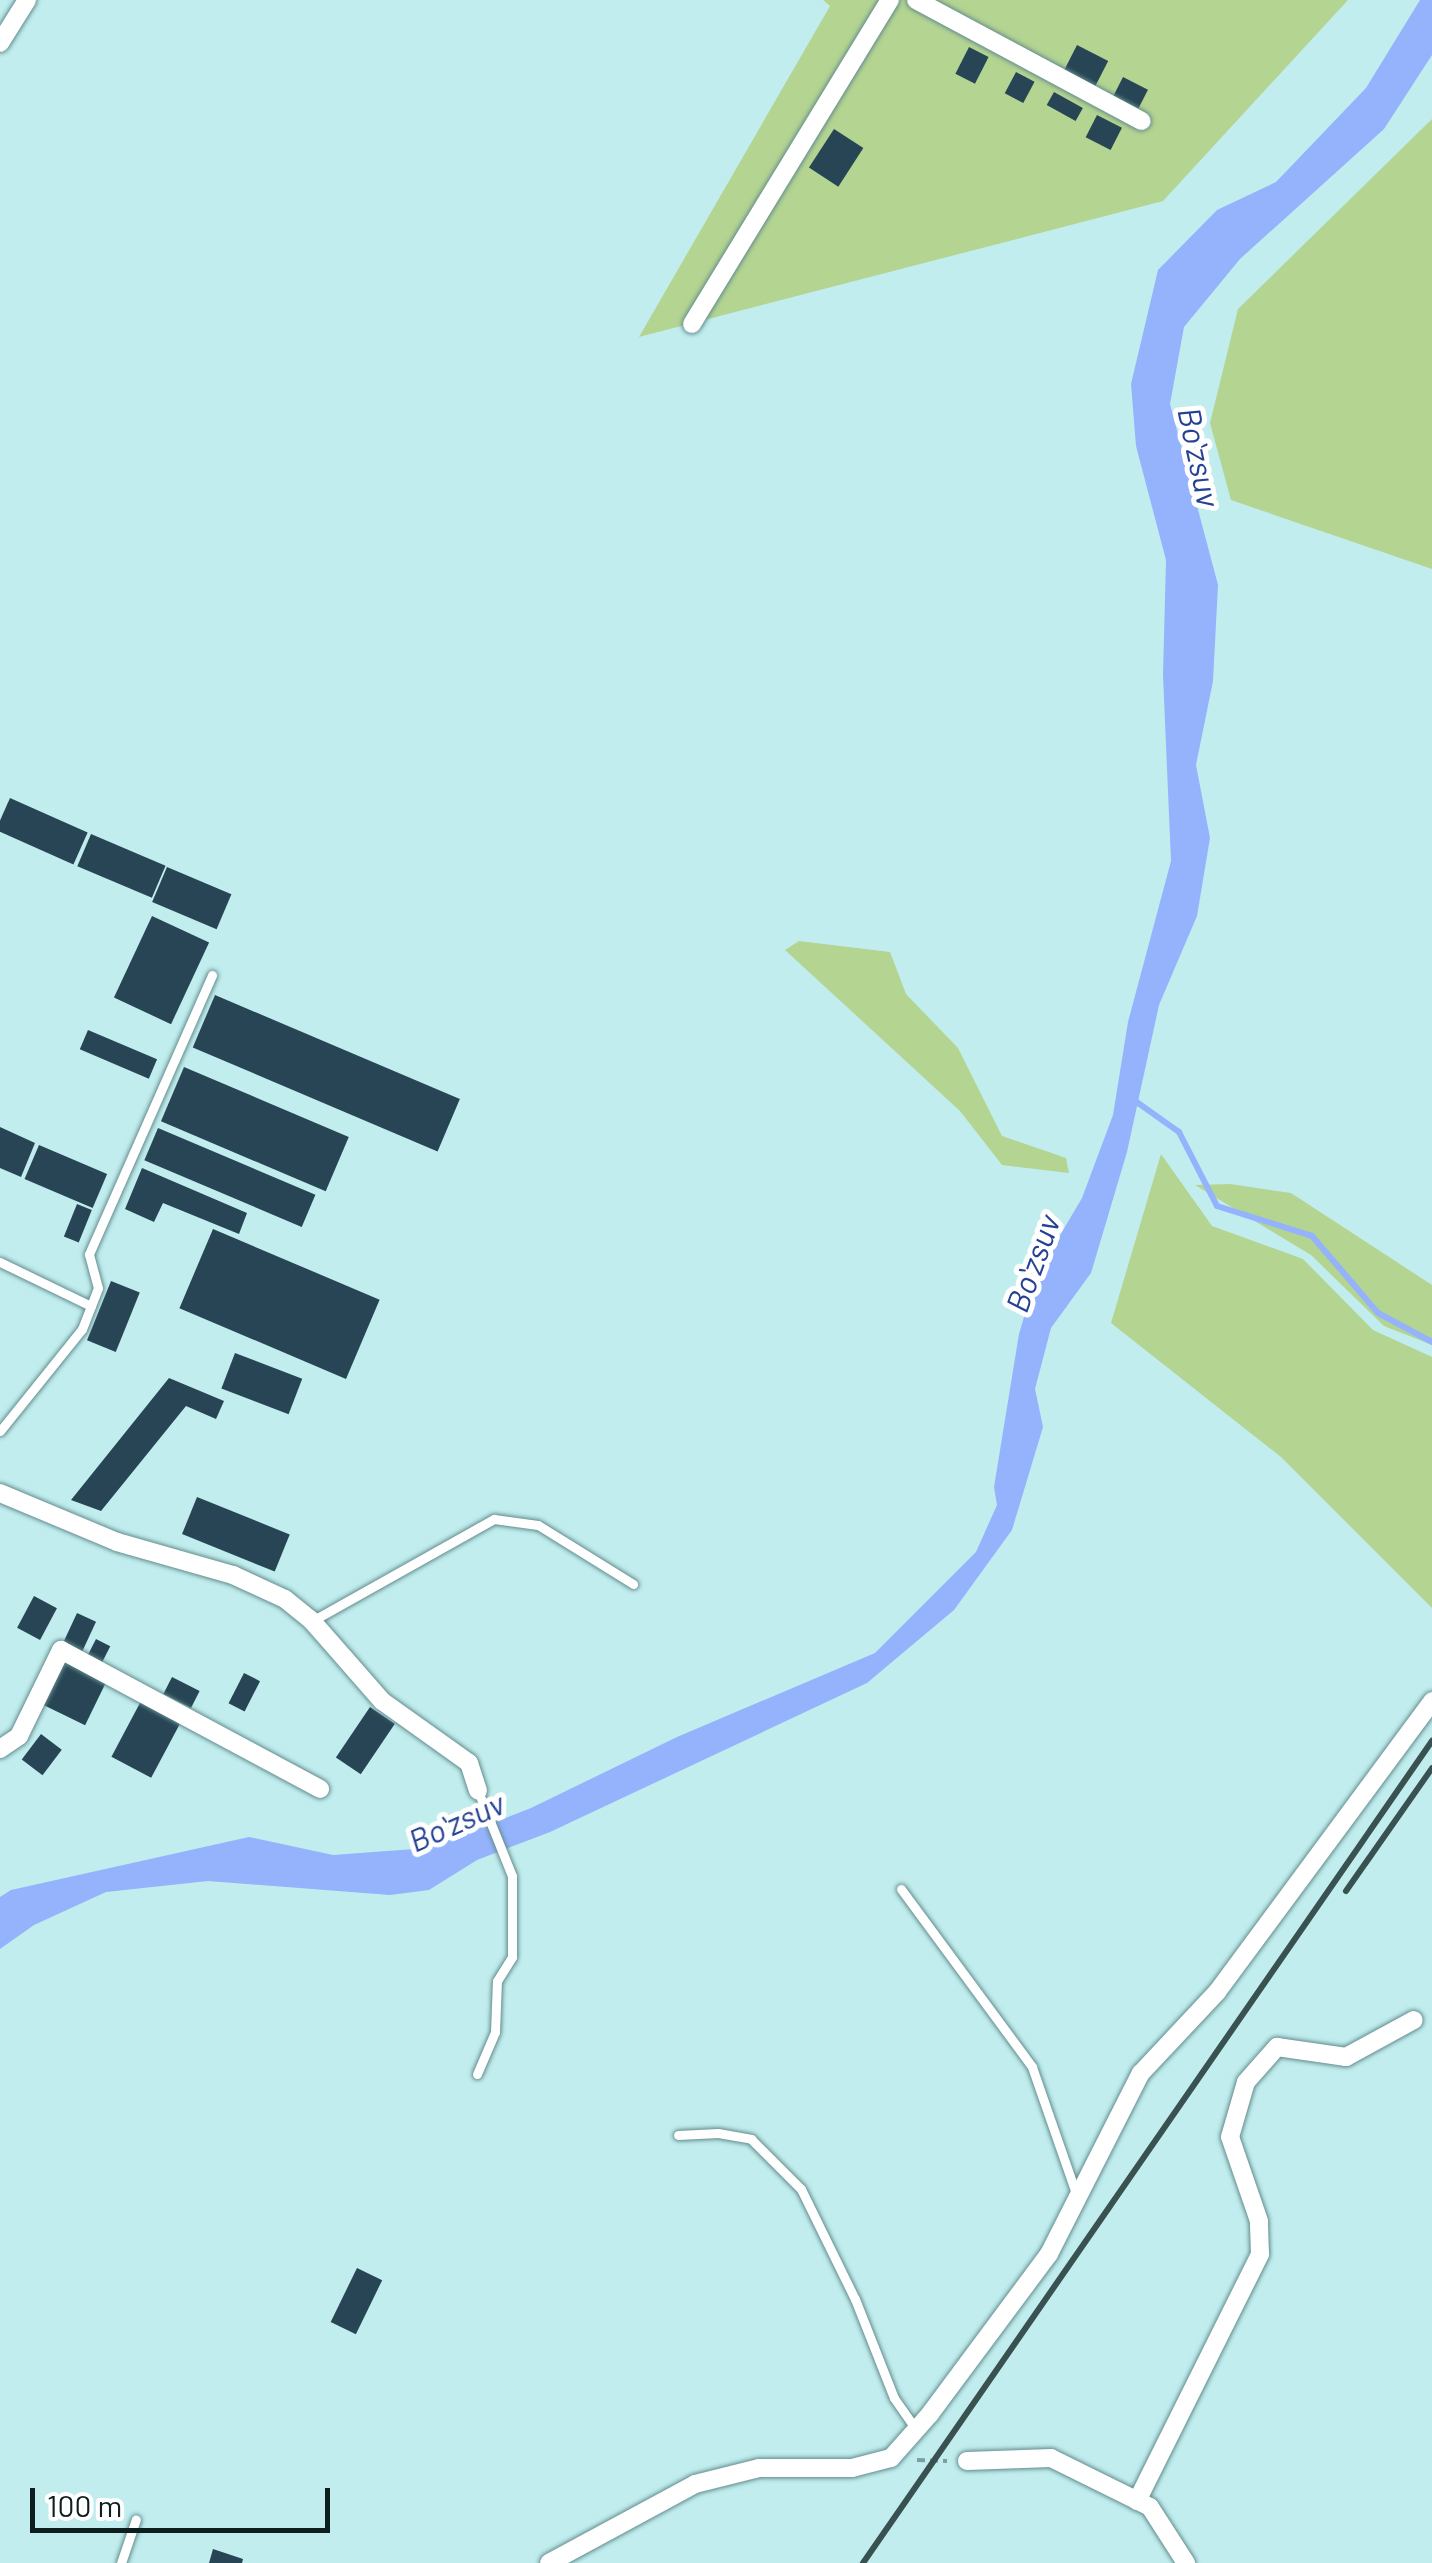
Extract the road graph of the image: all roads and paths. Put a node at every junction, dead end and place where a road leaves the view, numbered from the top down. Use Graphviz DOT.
graph roads {
  1 [pos="27,0"];
  2 [pos="890,0"];
  3 [pos="916,0"];
  4 [pos="0,43"];
  5 [pos="1142,121"];
  6 [pos="692,324"];
  7 [pos="212,975"];
  8 [pos="0,1262"];
  9 [pos="91,1306"];
  10 [pos="0,1431"];
  11 [pos="0,1493"];
  12 [pos="633,1584"];
  13 [pos="312,1621"];
  14 [pos="1432,1701"];
  15 [pos="0,1750"];
  16 [pos="320,1789"];
  17 [pos="478,1790"];
  18 [pos="901,1889"];
  19 [pos="1414,2020"];
  20 [pos="477,2074"];
  21 [pos="678,2135"];
  22 [pos="1078,2200"];
  23 [pos="916,2430"];
  24 [pos="890,2458"];
  25 [pos="912,2459"];
  26 [pos="967,2460"];
  27 [pos="1136,2501"];
  28 [pos="136,2519"];
  29 [pos="121,2563"];
  30 [pos="549,2563"];
  31 [pos="1186,2563"];
  1 -- 4 [label="street"];
  2 -- 6 [label="street"];
  3 -- 5 [label="street"];
  7 -- 9 [label="lane"];
  8 -- 9 [label="lane"];
  9 -- 10 [label="lane"];
  11 -- 13 [label="street"];
  12 -- 13 [label="lane"];
  13 -- 17 [label="street"];
  14 -- 22 [label="street"];
  15 -- 16 [label="street"];
  17 -- 20 [label="lane"];
  18 -- 22 [label="lane"];
  19 -- 27 [label="street"];
  21 -- 23 [label="lane"];
  22 -- 23 [label="street"];
  23 -- 24 [label="street"];
  24 -- 25 [label="street"];
  24 -- 30 [label="street"];
  25 -- 26 [label="path"];
  26 -- 27 [label="street"];
  27 -- 31 [label="street"];
  28 -- 29 [label="lane"];
}
